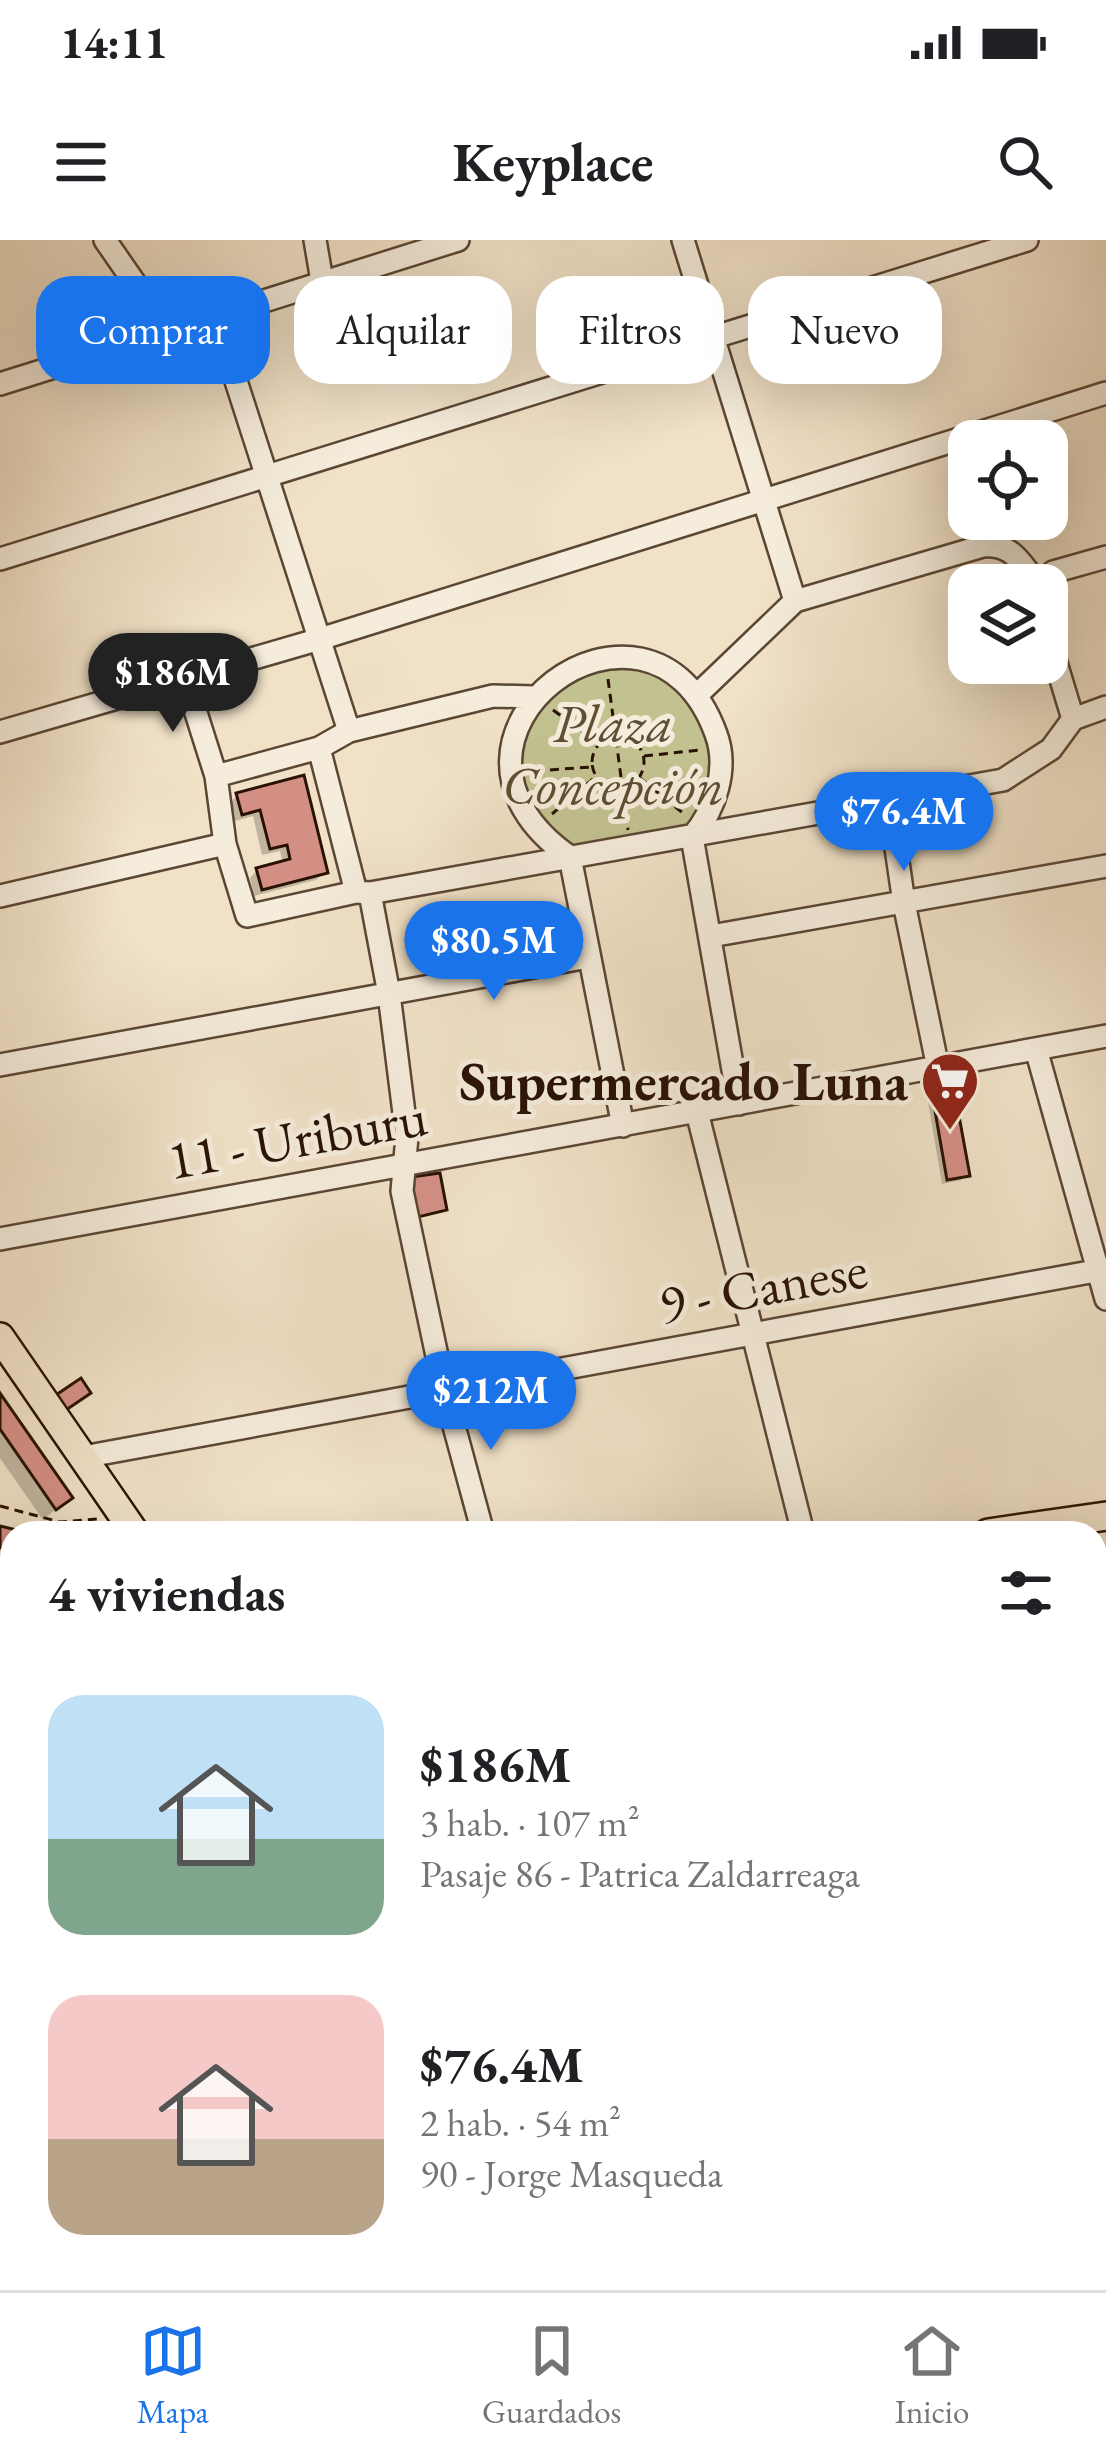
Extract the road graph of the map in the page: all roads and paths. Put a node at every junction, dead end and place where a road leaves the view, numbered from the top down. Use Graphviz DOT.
graph roads {
  1 [pos="106,240"];
  2 [pos="315,240"];
  3 [pos="458,240"];
  4 [pos="683,240"];
  5 [pos="1027,240"];
  6 [pos="131,276"];
  7 [pos="321,276"];
  8 [pos="339,276"];
  9 [pos="695,276"];
  10 [pos="724,334"];
  11 [pos="724,368"];
  12 [pos="36,373"];
  13 [pos="0,384"];
  14 [pos="237,384"];
  15 [pos="567,384"];
  16 [pos="1106,393"];
  17 [pos="268,479"];
  18 [pos="763,500"];
  19 [pos="1106,557"];
  20 [pos="0,559"];
  21 [pos="1024,564"];
  22 [pos="1068,568"];
  23 [pos="795,601"];
  24 [pos="320,639"];
  25 [pos="605,659"];
  26 [pos="185,678"];
  27 [pos="1062,684"];
  28 [pos="697,695"];
  29 [pos="534,697"];
  30 [pos="1106,707"];
  31 [pos="1073,719"];
  32 [pos="0,731"];
  33 [pos="349,731"];
  34 [pos="616,736"];
  35 [pos="600,744"];
  36 [pos="319,748"];
  37 [pos="720,748"];
  38 [pos="643,756"];
  39 [pos="593,767"];
  40 [pos="513,773"];
  41 [pos="216,776"];
  42 [pos="596,776"];
  43 [pos="639,777"];
  44 [pos="622,788"];
  45 [pos="889,800"];
  46 [pos="535,828"];
  47 [pos="696,832"];
  48 [pos="225,844"];
  49 [pos="630,847"];
  50 [pos="570,857"];
  51 [pos="1106,866"];
  52 [pos="363,892"];
  53 [pos="0,896"];
  54 [pos="904,903"];
  55 [pos="711,936"];
  56 [pos="588,957"];
  57 [pos="389,994"];
  58 [pos="1106,1036"];
  59 [pos="1036,1049"];
  60 [pos="0,1065"];
  61 [pos="938,1068"];
  62 [pos="740,1104"];
  63 [pos="698,1112"];
  64 [pos="623,1126"];
  65 [pos="404,1163"];
  66 [pos="0,1239"];
  67 [pos="1103,1270"];
  68 [pos="1106,1299"];
  69 [pos="755,1333"];
  70 [pos="0,1337"];
  71 [pos="444,1389"];
  72 [pos="82,1457"];
  73 [pos="0,1506"];
  74 [pos="1106,1516"];
  75 [pos="56,1521"];
  76 [pos="126,1521"];
  77 [pos="480,1521"];
  78 [pos="800,1521"];
  79 [pos="1071,1521"];
  1 -- 6 [label="street"];
  2 -- 7 [label="street"];
  3 -- 8 [label="street"];
  4 -- 9 [label="street"];
  5 -- 10 [label="street"];
  11 -- 18 [label="street"];
  12 -- 13 [label="street"];
  14 -- 17 [label="street"];
  15 -- 17 [label="street"];
  16 -- 18 [label="street"];
  17 -- 20 [label="street"];
  17 -- 24 [label="street"];
  18 -- 23 [label="street"];
  18 -- 24 [label="street"];
  19 -- 22 [label="street"];
  21 -- 23 [label="street"];
  23 -- 28 [label="street"];
  24 -- 26 [label="street"];
  24 -- 33 [label="street"];
  25 -- 28 [label="street"];
  25 -- 29 [label="street"];
  25 -- 34 [label="path"];
  26 -- 32 [label="street"];
  26 -- 41 [label="street"];
  27 -- 31 [label="street"];
  28 -- 37 [label="street"];
  29 -- 33 [label="street"];
  29 -- 35 [label="path"];
  29 -- 40 [label="street"];
  30 -- 31 [label="street"];
  31 -- 45 [label="street"];
  33 -- 36 [label="street"];
  34 -- 35 [label="path"];
  34 -- 38 [label="path"];
  34 -- 44 [label="path"];
  35 -- 39 [label="path"];
  36 -- 41 [label="street"];
  36 -- 52 [label="street"];
  37 -- 38 [label="path"];
  37 -- 47 [label="street"];
  38 -- 43 [label="path"];
  39 -- 40 [label="path"];
  39 -- 42 [label="path"];
  40 -- 46 [label="street"];
  41 -- 48 [label="street"];
  42 -- 44 [label="path"];
  42 -- 46 [label="path"];
  43 -- 44 [label="path"];
  43 -- 47 [label="path"];
  44 -- 49 [label="path"];
  45 -- 47 [label="street"];
  45 -- 54 [label="street"];
  46 -- 50 [label="street"];
  47 -- 49 [label="street"];
  47 -- 55 [label="street"];
  48 -- 52 [label="street"];
  48 -- 53 [label="street"];
  49 -- 50 [label="street"];
  50 -- 52 [label="street"];
  50 -- 56 [label="street"];
  51 -- 54 [label="street"];
  52 -- 57 [label="street"];
  54 -- 55 [label="street"];
  54 -- 61 [label="street"];
  55 -- 62 [label="street"];
  56 -- 57 [label="street"];
  56 -- 64 [label="street"];
  57 -- 60 [label="street"];
  57 -- 65 [label="street"];
  58 -- 59 [label="street, 11 - Uriburu"];
  59 -- 61 [label="street, 11 - Uriburu"];
  59 -- 67 [label="street"];
  61 -- 62 [label="street, 11 - Uriburu"];
  62 -- 63 [label="street, 11 - Uriburu"];
  63 -- 64 [label="street, 11 - Uriburu"];
  63 -- 69 [label="street"];
  64 -- 65 [label="street, 11 - Uriburu"];
  65 -- 66 [label="street, 11 - Uriburu"];
  65 -- 71 [label="street"];
  67 -- 68 [label="street"];
  67 -- 69 [label="street, 9 - Canese"];
  69 -- 71 [label="street, 9 - Canese"];
  69 -- 78 [label="street"];
  70 -- 72 [label="main road"];
  71 -- 72 [label="street, 9 - Canese"];
  71 -- 77 [label="street"];
  72 -- 76 [label="main road"];
  73 -- 75 [label="path"];
  74 -- 79 [label="main road"];
}
